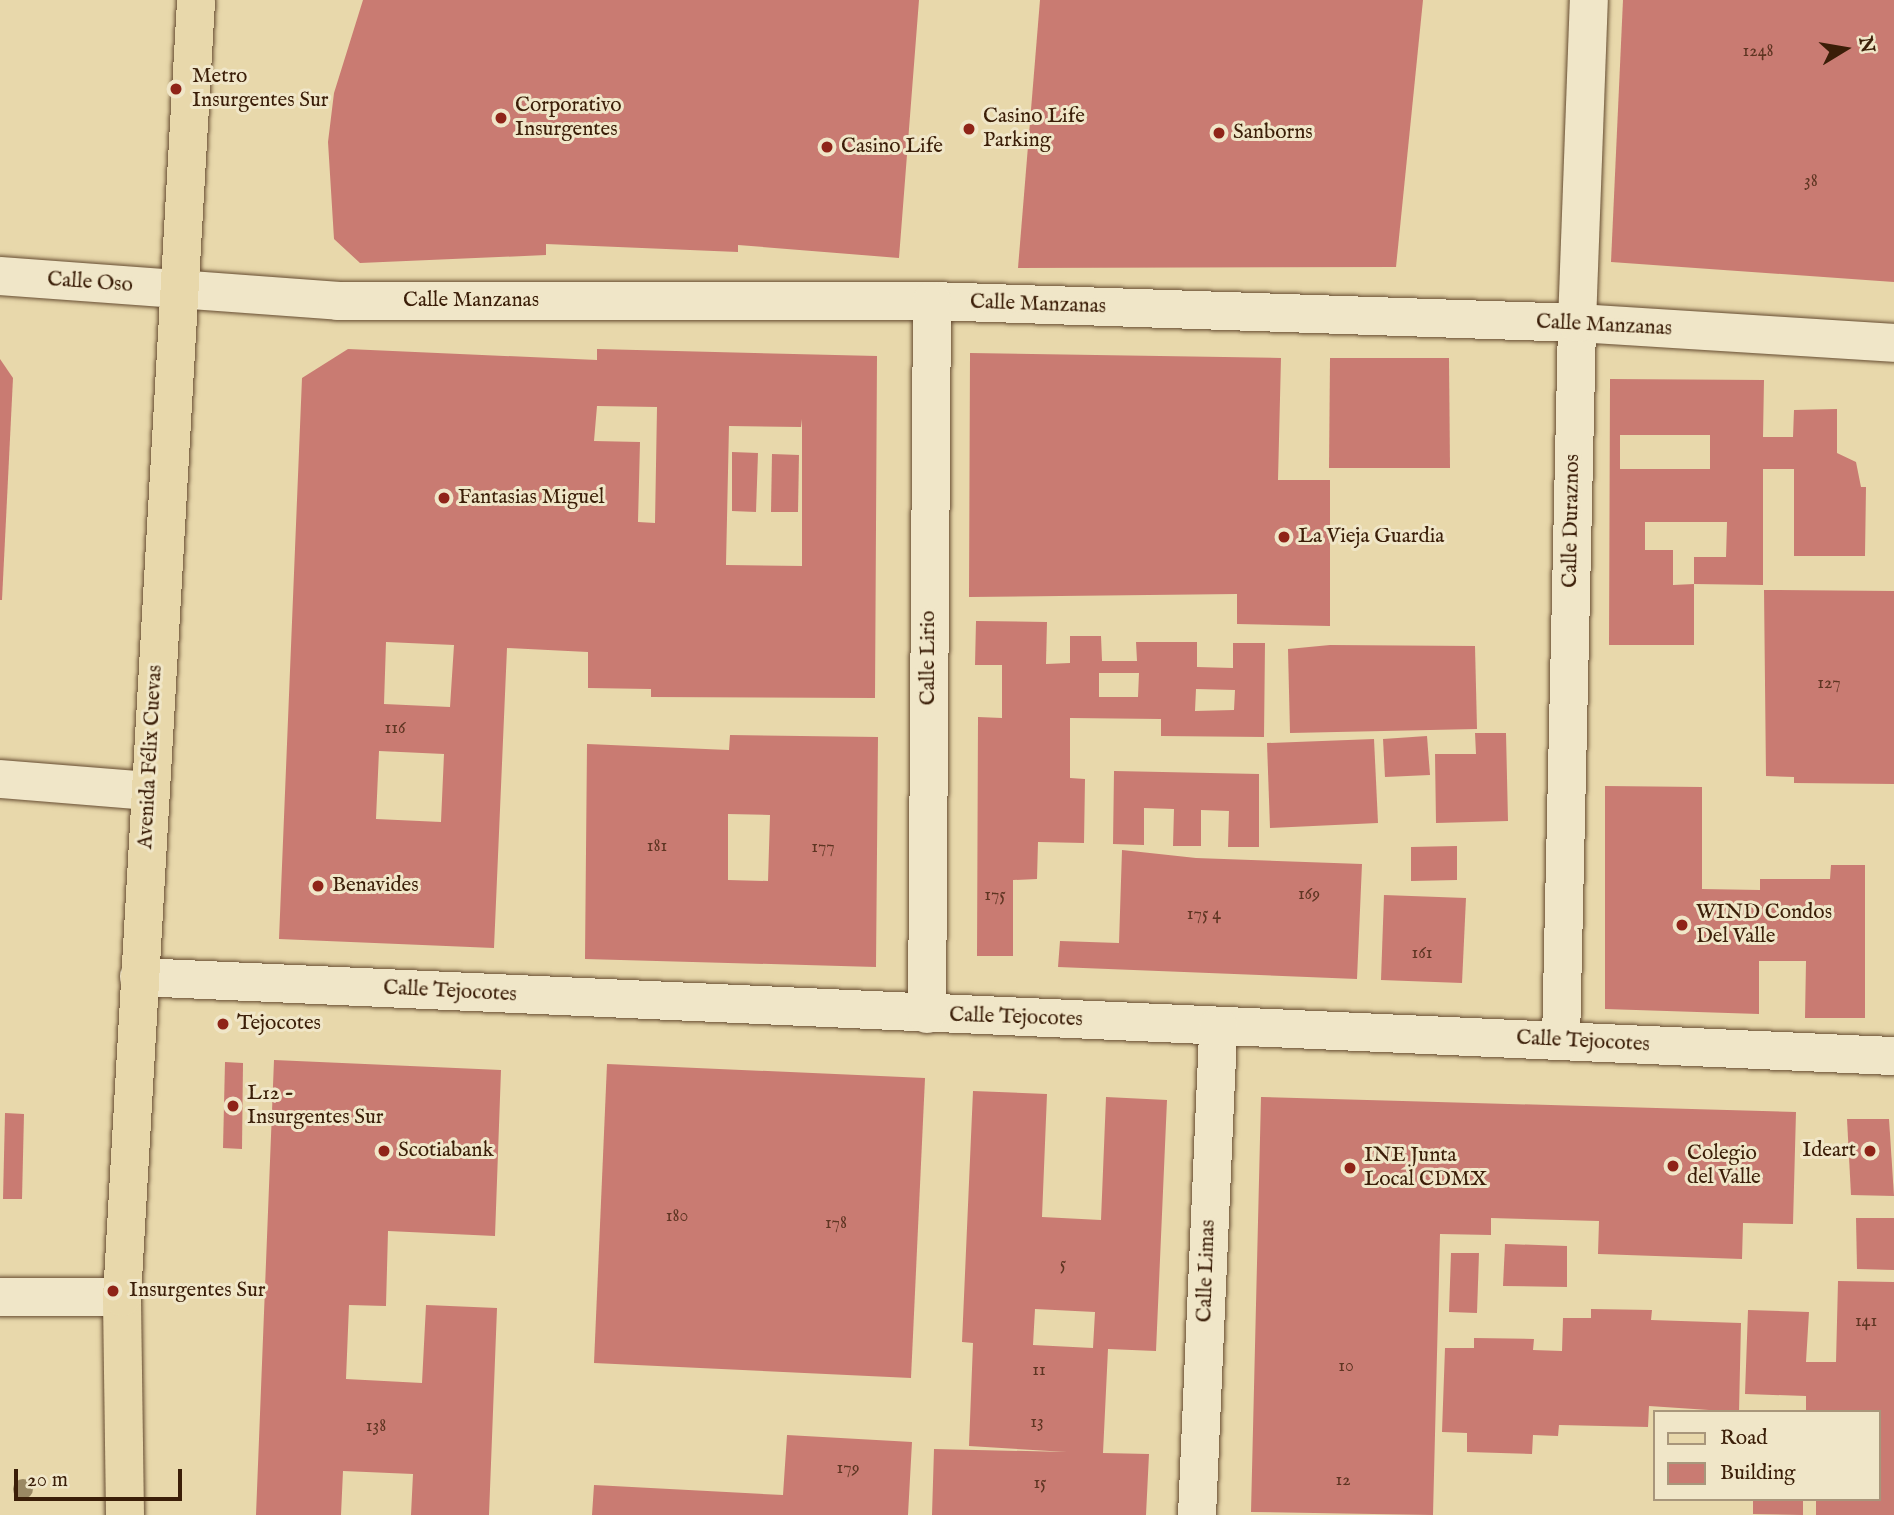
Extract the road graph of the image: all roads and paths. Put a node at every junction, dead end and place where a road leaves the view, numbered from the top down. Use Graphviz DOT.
graph roads {
  1 [pos="196,0"];
  2 [pos="1589,0"];
  3 [pos="0,276"];
  4 [pos="181,290"];
  5 [pos="932,302"];
  6 [pos="1577,323"];
  7 [pos="1894,343"];
  8 [pos="0,779"];
  9 [pos="149,792"];
  10 [pos="139,977"];
  11 [pos="927,1014"];
  12 [pos="1218,1026"];
  13 [pos="1561,1041"];
  14 [pos="1894,1056"];
  15 [pos="0,1297"];
  16 [pos="122,1297"];
  17 [pos="125,1515"];
  18 [pos="1197,1515"];
  1 -- 4 [label="main road, Avenida Félix Cuevas"];
  2 -- 6 [label="street, Calle Duraznos"];
  3 -- 4 [label="street, Calle Oso"];
  4 -- 5 [label="street, Calle Manzanas"];
  4 -- 9 [label="main road, Avenida Félix Cuevas"];
  5 -- 6 [label="street, Calle Manzanas"];
  5 -- 11 [label="street, Calle Lirio"];
  6 -- 7 [label="street, Calle Manzanas"];
  6 -- 13 [label="street, Calle Duraznos"];
  8 -- 9 [label="street"];
  9 -- 10 [label="main road, Avenida Félix Cuevas"];
  10 -- 11 [label="street, Calle Tejocotes"];
  10 -- 16 [label="main road, Avenida Félix Cuevas"];
  11 -- 12 [label="street, Calle Tejocotes"];
  12 -- 13 [label="street, Calle Tejocotes"];
  12 -- 18 [label="street, Calle Limas"];
  13 -- 14 [label="street, Calle Tejocotes"];
  15 -- 16 [label="street"];
  16 -- 17 [label="main road, Avenida Félix Cuevas"];
}
